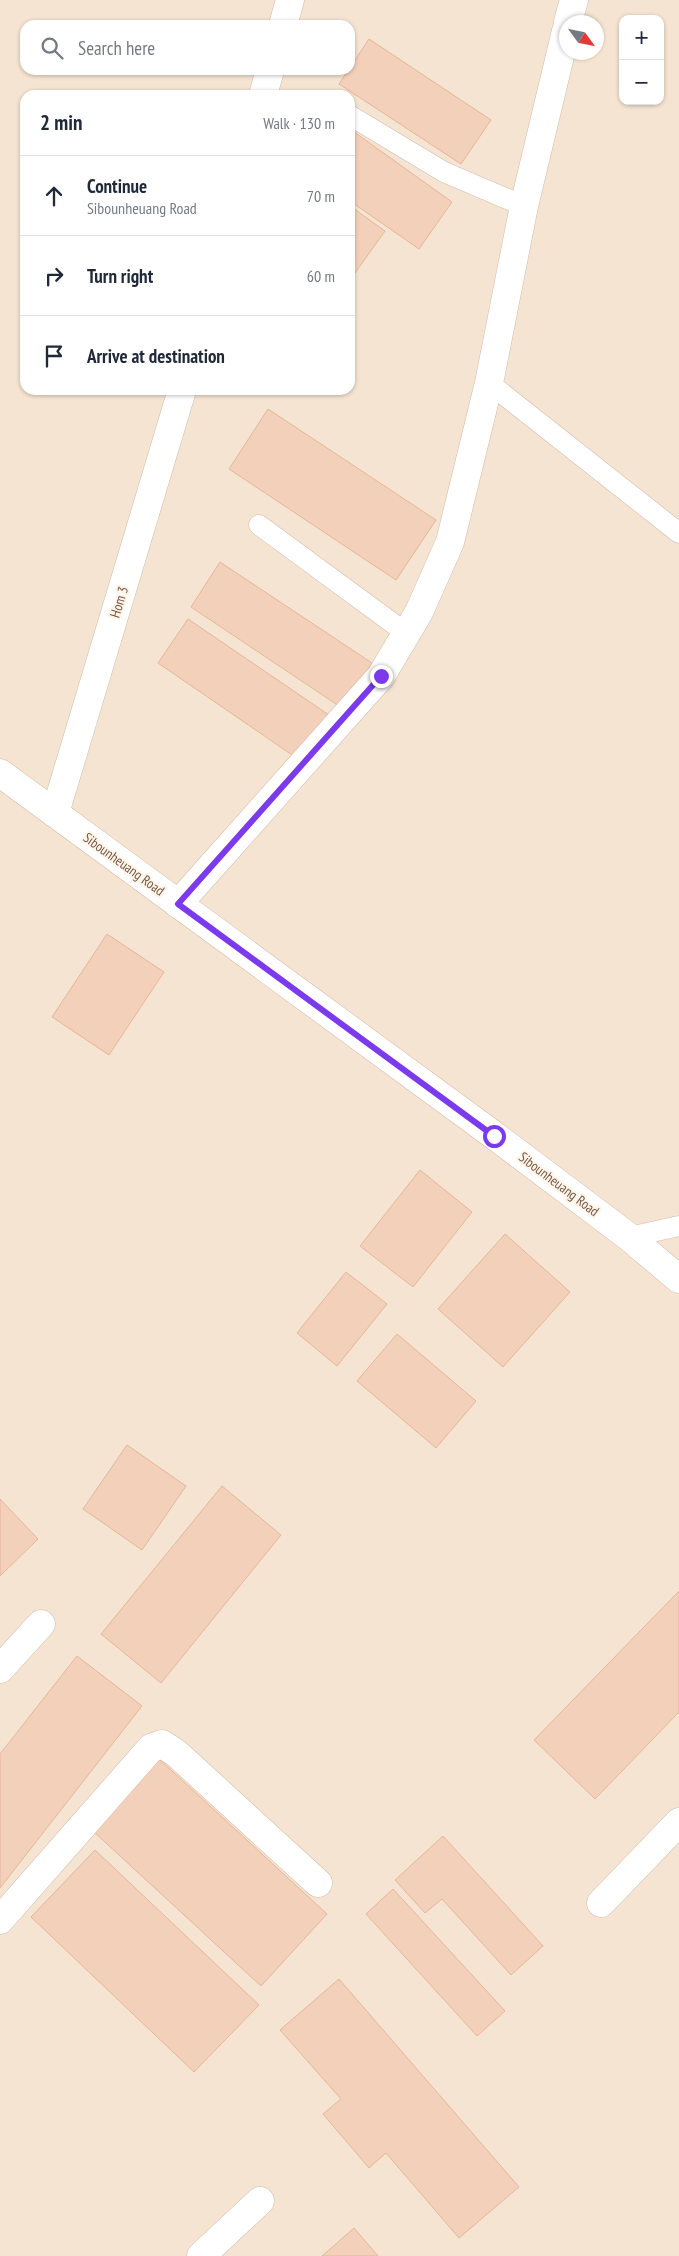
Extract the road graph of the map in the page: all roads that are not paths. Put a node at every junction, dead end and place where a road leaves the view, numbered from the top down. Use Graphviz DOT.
graph roads {
  1 [pos="290,0"];
  2 [pos="574,0"];
  3 [pos="570,15"];
  4 [pos="284,20"];
  5 [pos="559,60"];
  6 [pos="269,75"];
  7 [pos="264,90"];
  8 [pos="355,118"];
  9 [pos="524,206"];
  10 [pos="489,383"];
  11 [pos="180,395"];
  12 [pos="258,525"];
  13 [pos="679,533"];
  14 [pos="406,633"];
  15 [pos="0,773"];
  16 [pos="55,813"];
  17 [pos="178,904"];
  18 [pos="679,1226"];
  19 [pos="629,1237"];
  20 [pos="679,1279"];
  21 [pos="41,1624"];
  22 [pos="0,1669"];
  23 [pos="679,1822"];
  24 [pos="318,1883"];
  25 [pos="601,1903"];
  26 [pos="0,1920"];
  27 [pos="260,2201"];
  28 [pos="201,2256"];
  1 -- 4 [label="street"];
  2 -- 3 [label="street"];
  5 -- 9 [label="street"];
  6 -- 7 [label="street"];
  8 -- 9 [label="lane"];
  9 -- 10 [label="street"];
  10 -- 13 [label="lane"];
  10 -- 14 [label="street"];
  11 -- 16 [label="street, Hom 3"];
  12 -- 14 [label="lane"];
  14 -- 17 [label="street"];
  15 -- 16 [label="street, Sibounheuang Road"];
  16 -- 17 [label="street, Sibounheuang Road"];
  17 -- 19 [label="street, Sibounheuang Road"];
  18 -- 19 [label="lane"];
  19 -- 20 [label="street, Sibounheuang Road"];
  21 -- 22 [label="street"];
  23 -- 25 [label="street"];
  24 -- 26 [label="street"];
  27 -- 28 [label="street"];
}
